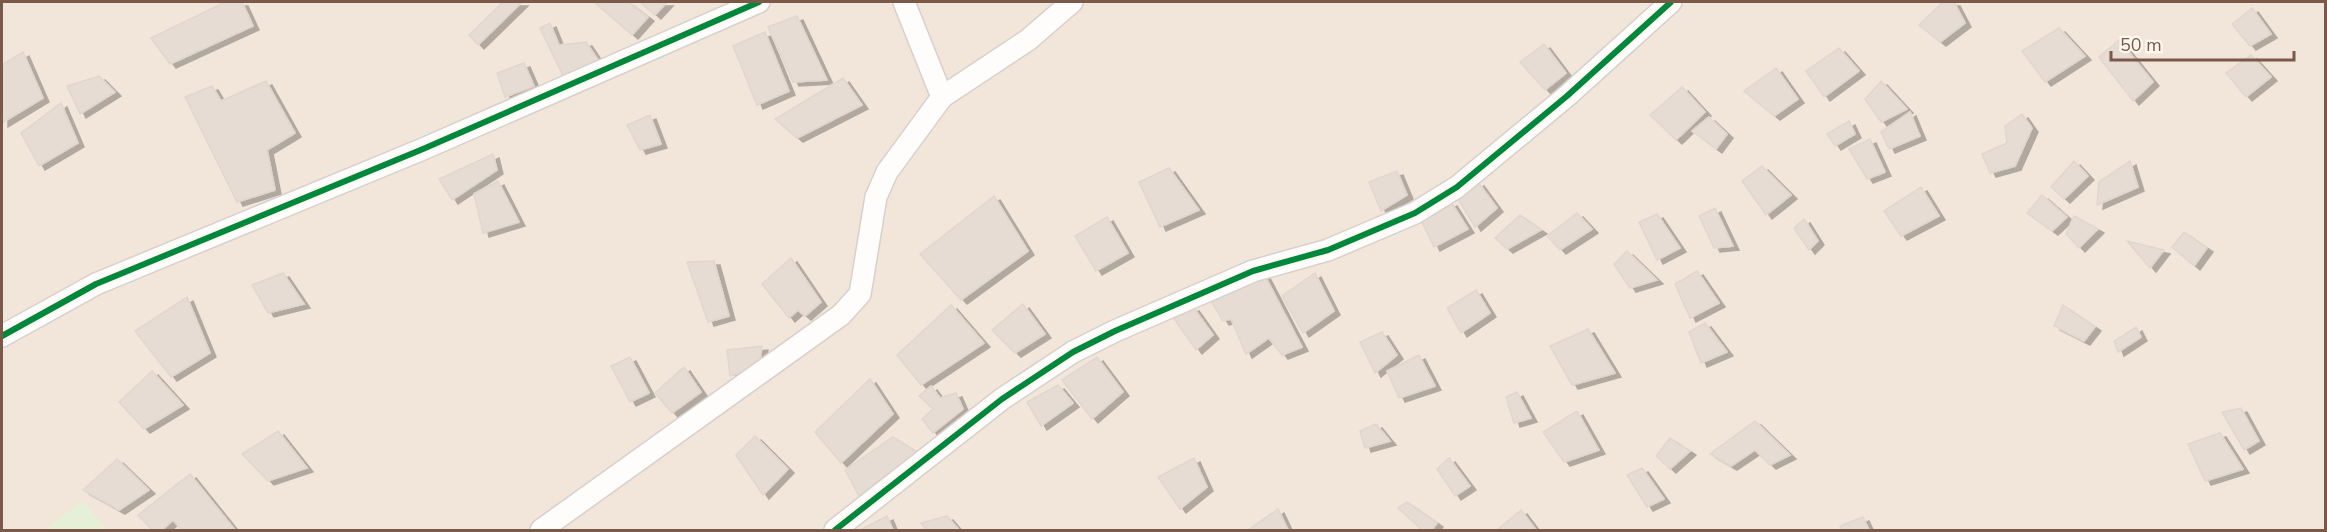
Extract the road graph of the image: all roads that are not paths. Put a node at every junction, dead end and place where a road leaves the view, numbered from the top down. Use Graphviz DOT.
graph roads {
  1 [pos="759,2"];
  2 [pos="904,2"];
  3 [pos="1072,2"];
  4 [pos="1671,2"];
  5 [pos="942,97"];
  6 [pos="2,336"];
  7 [pos="541,531"];
  8 [pos="835,531"];
  1 -- 6 [label="street"];
  2 -- 5 [label="street"];
  3 -- 5 [label="street"];
  4 -- 8 [label="street"];
  5 -- 7 [label="street"];
}
